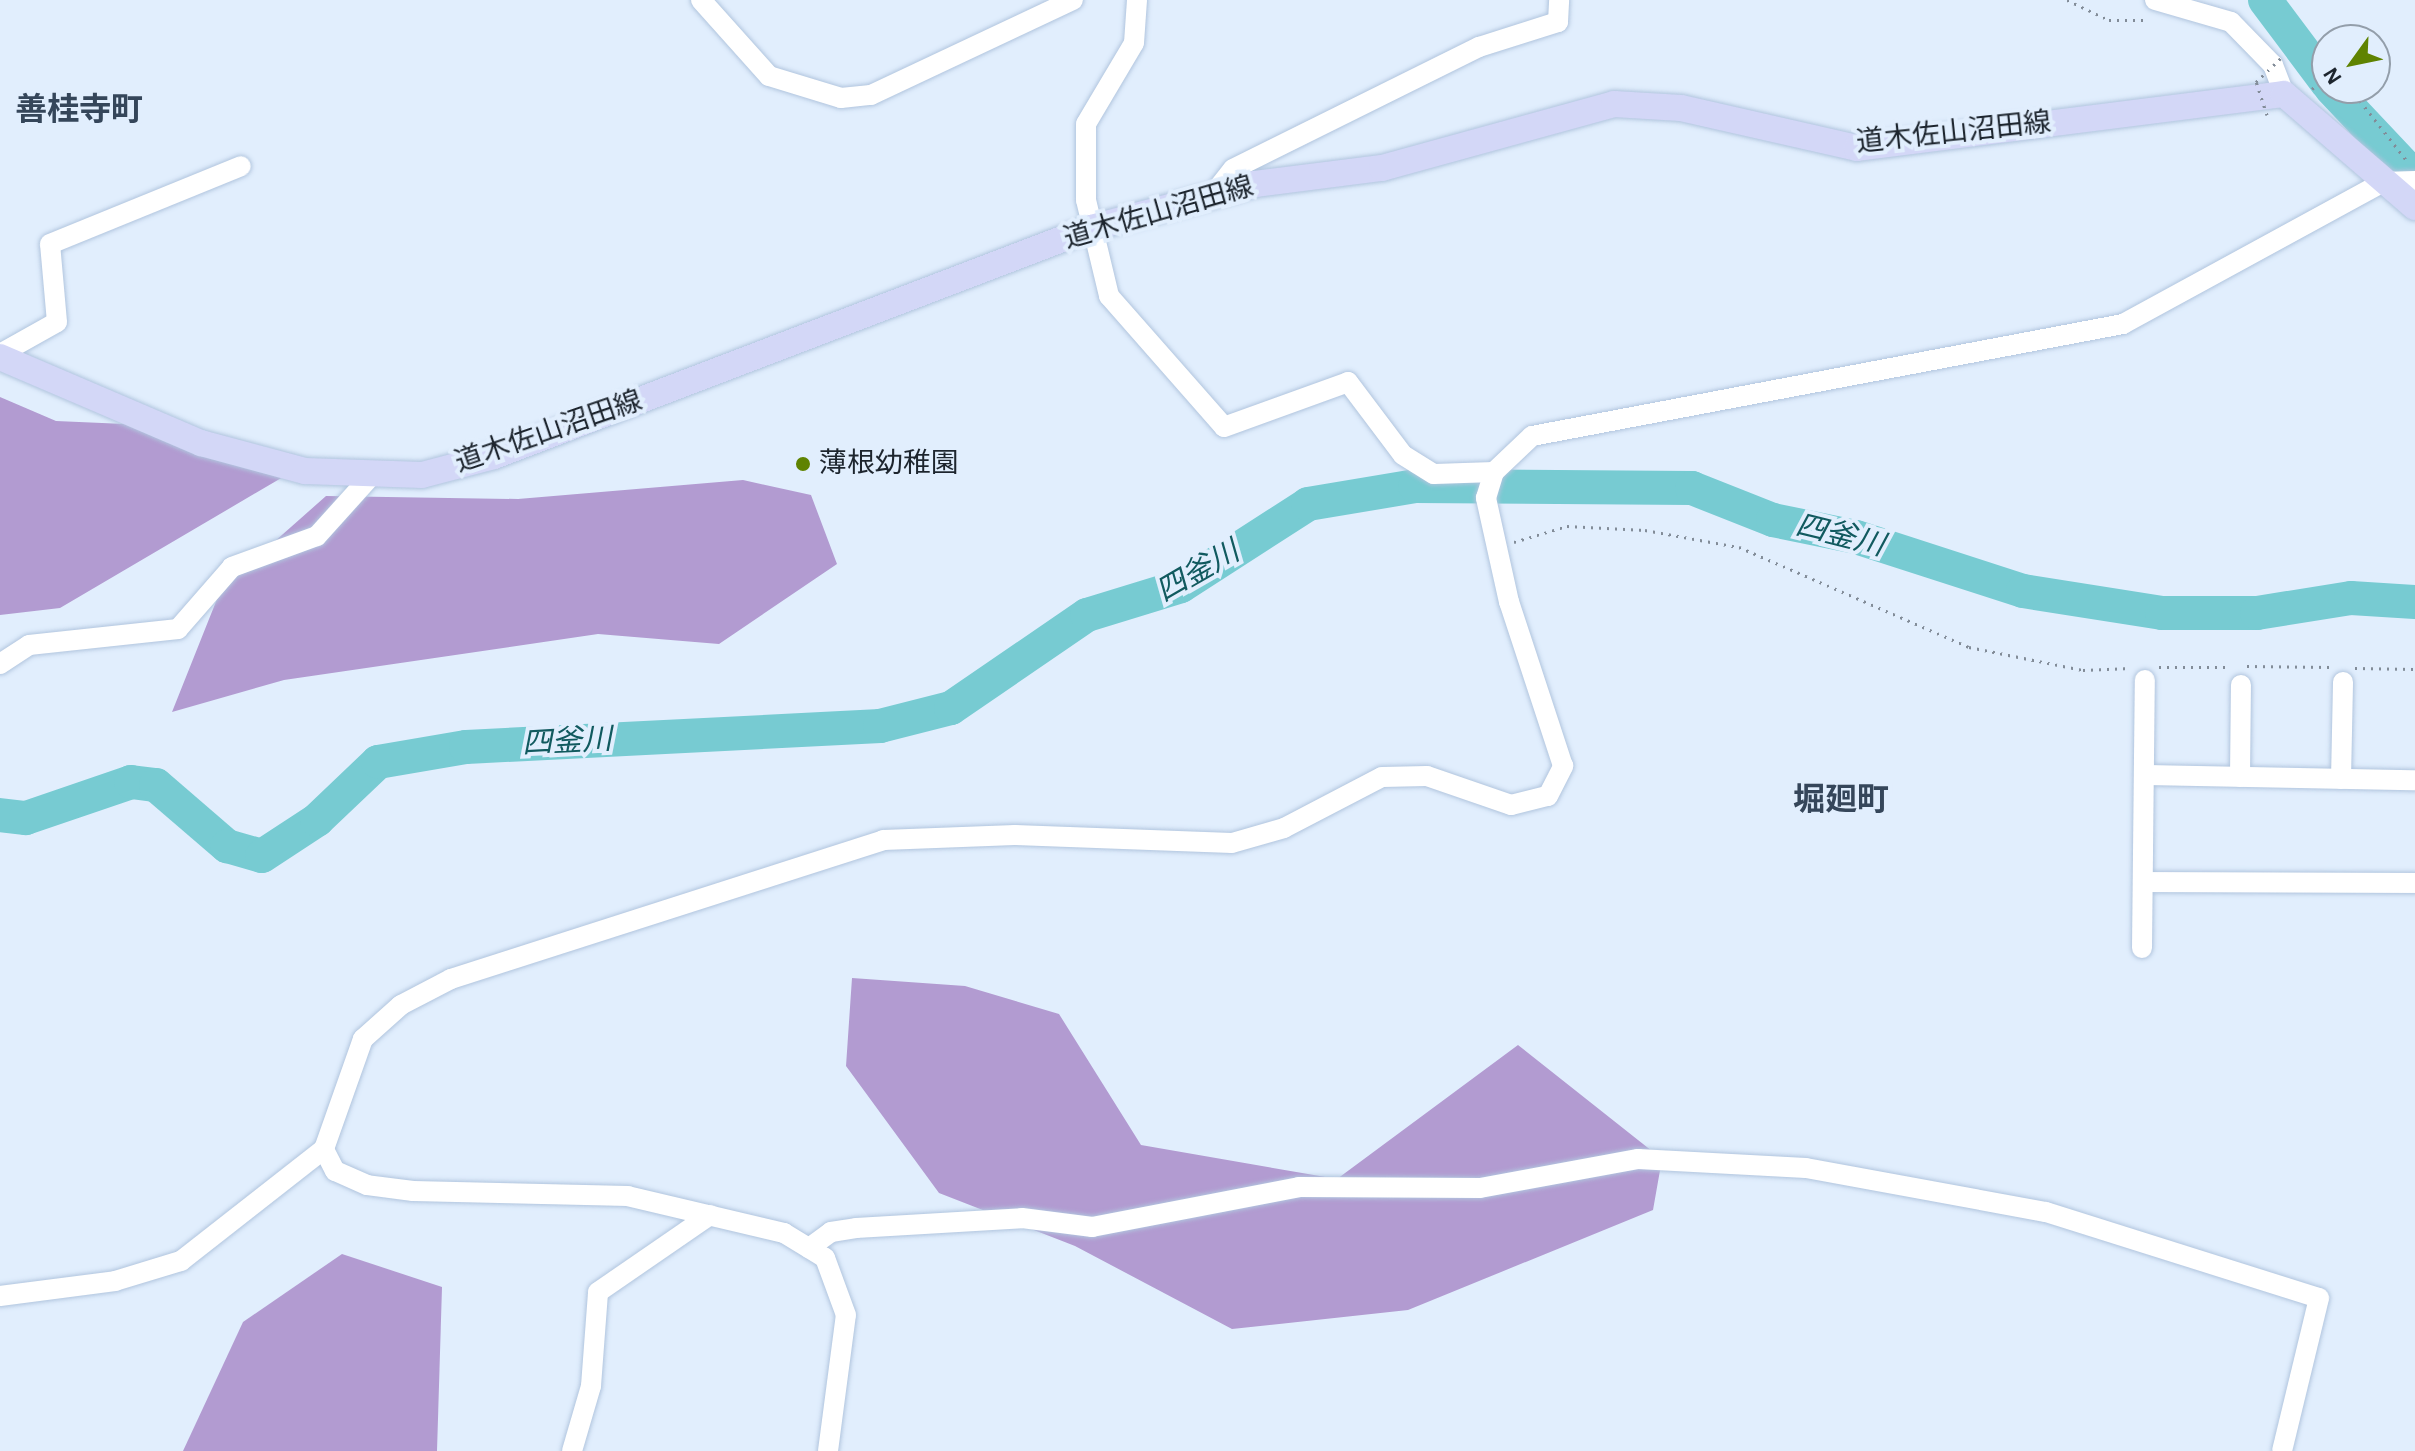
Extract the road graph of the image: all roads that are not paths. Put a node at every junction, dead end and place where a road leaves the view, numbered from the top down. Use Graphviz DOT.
graph roads {
  1 [pos="701,0"];
  2 [pos="1073,0"];
  3 [pos="1137,0"];
  4 [pos="1559,0"];
  5 [pos="2155,10"];
  6 [pos="2296,93"];
  7 [pos="241,166"];
  8 [pos="2415,181"];
  9 [pos="2388,183"];
  10 [pos="1215,192"];
  11 [pos="2415,207"];
  12 [pos="1091,228"];
  13 [pos="0,356"];
  14 [pos="1494,472"];
  15 [pos="371,476"];
  16 [pos="0,664"];
  17 [pos="2147,671"];
  18 [pos="2344,672"];
  19 [pos="2241,685"];
  20 [pos="2144,775"];
  21 [pos="2240,777"];
  22 [pos="2341,779"];
  23 [pos="2415,780"];
  24 [pos="2143,882"];
  25 [pos="2415,883"];
  26 [pos="2142,948"];
  27 [pos="324,1149"];
  28 [pos="710,1215"];
  29 [pos="809,1248"];
  30 [pos="0,1296"];
  31 [pos="572,1451"];
  32 [pos="828,1451"];
  33 [pos="2282,1451"];
  1 -- 2 [label="street"];
  3 -- 12 [label="street"];
  4 -- 10 [label="street"];
  5 -- 6 [label="street"];
  6 -- 9 [label="main road"];
  6 -- 10 [label="main road, 道木佐山沼田線"];
  7 -- 13 [label="street"];
  8 -- 9 [label="street"];
  9 -- 11 [label="main road"];
  9 -- 14 [label="street"];
  10 -- 12 [label="main road, 道木佐山沼田線"];
  12 -- 14 [label="street"];
  12 -- 15 [label="main road, 道木佐山沼田線"];
  13 -- 15 [label="main road, 道木佐山沼田線"];
  14 -- 27 [label="street"];
  15 -- 16 [label="street"];
  17 -- 20 [label="street"];
  18 -- 22 [label="street"];
  19 -- 21 [label="street"];
  20 -- 21 [label="street"];
  20 -- 24 [label="street"];
  21 -- 22 [label="street"];
  22 -- 23 [label="street"];
  24 -- 25 [label="street"];
  24 -- 26 [label="street"];
  27 -- 28 [label="street"];
  27 -- 30 [label="street"];
  28 -- 29 [label="street"];
  28 -- 31 [label="street"];
  29 -- 32 [label="street"];
  29 -- 33 [label="street"];
}
